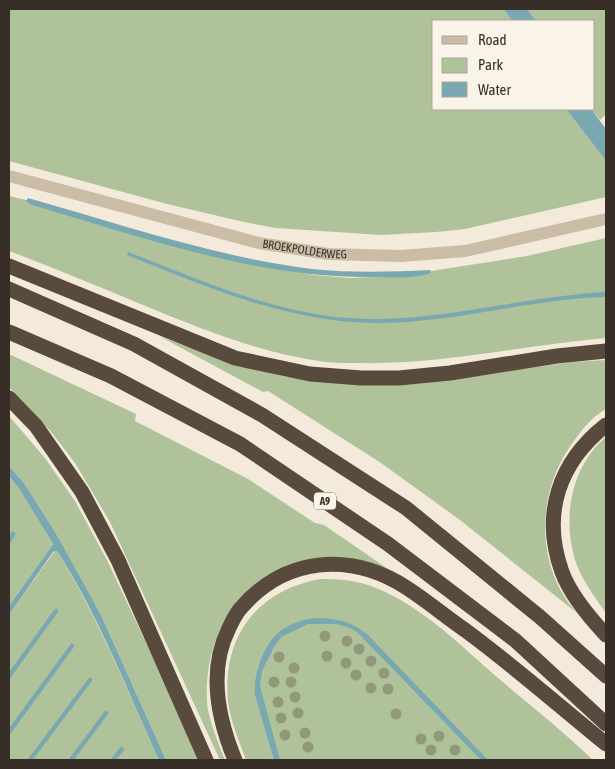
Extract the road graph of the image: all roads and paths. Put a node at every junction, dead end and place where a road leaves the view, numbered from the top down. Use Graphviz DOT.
graph roads {
  1 [pos="9,176"];
  2 [pos="606,220"];
  3 [pos="9,266"];
  4 [pos="9,290"];
  5 [pos="9,332"];
  6 [pos="606,351"];
  7 [pos="9,398"];
  8 [pos="606,425"];
  9 [pos="606,635"];
  10 [pos="606,676"];
  11 [pos="606,724"];
  12 [pos="606,744"];
  13 [pos="206,760"];
  14 [pos="235,760"];
  1 -- 2 [label="street, BROEKPOLDERWEG"];
  3 -- 6 [label="highway"];
  4 -- 10 [label="highway"];
  5 -- 11 [label="highway, A9"];
  7 -- 13 [label="highway"];
  8 -- 9 [label="highway"];
  12 -- 14 [label="highway"];
}
